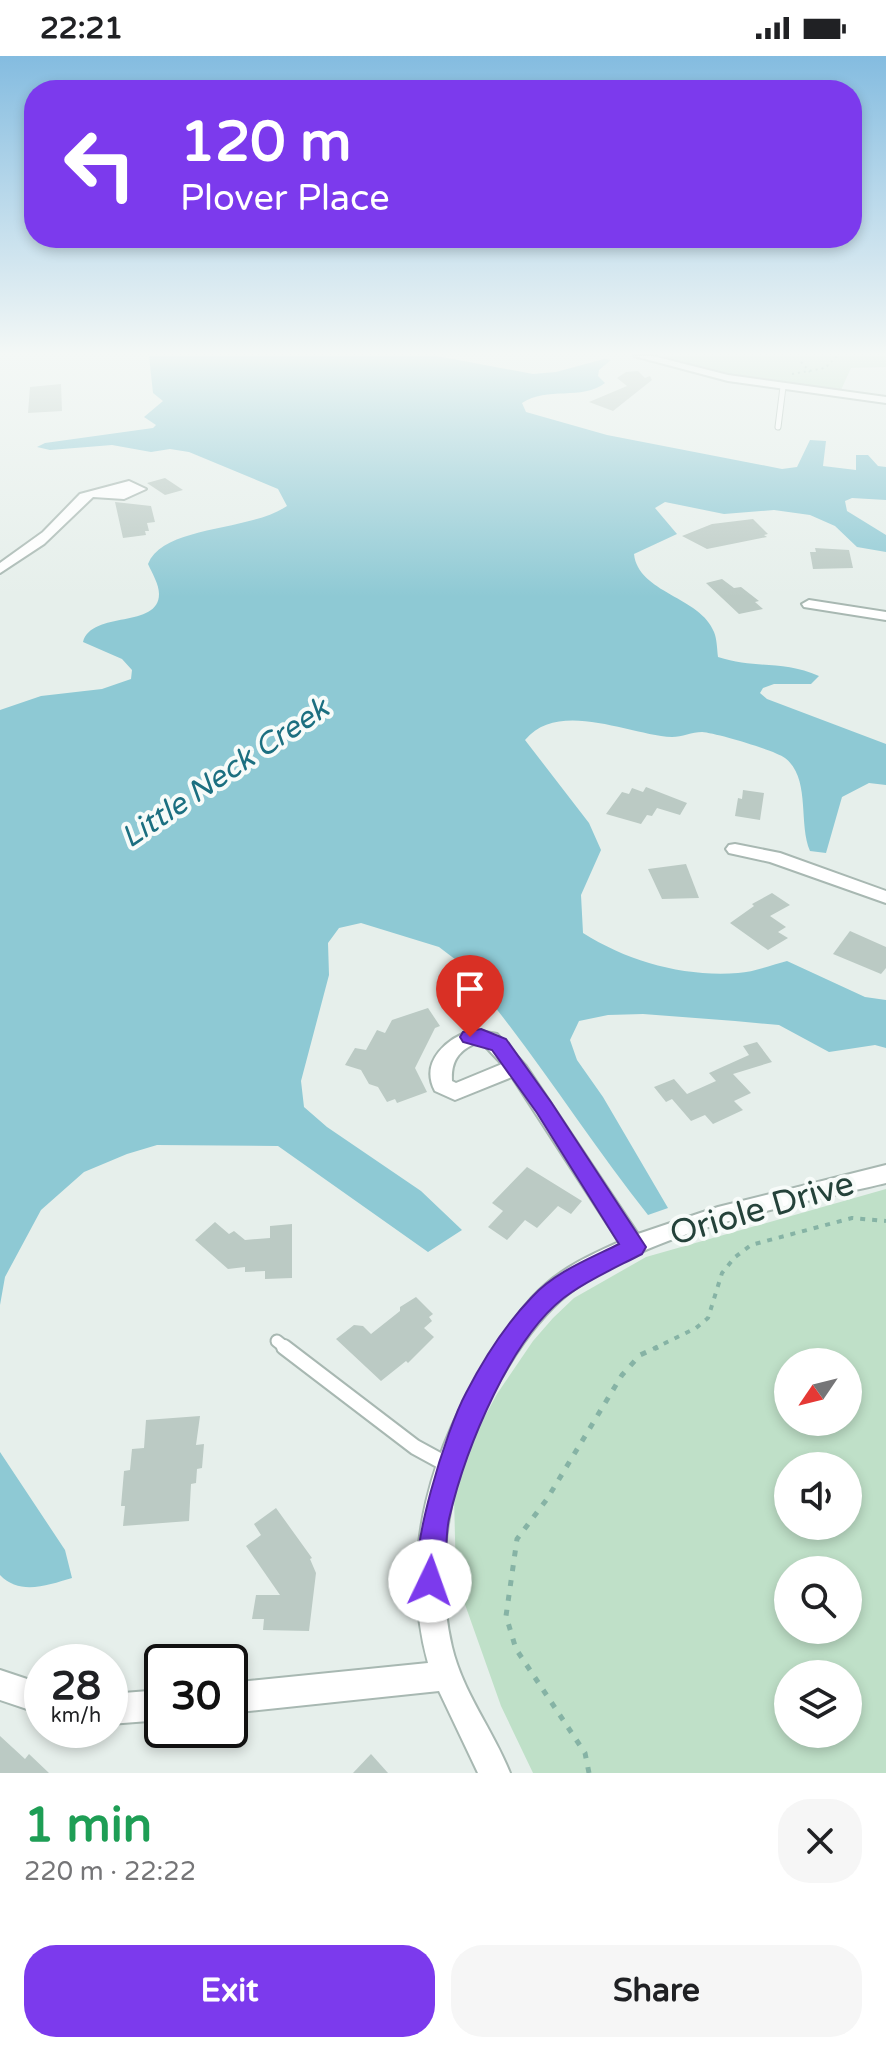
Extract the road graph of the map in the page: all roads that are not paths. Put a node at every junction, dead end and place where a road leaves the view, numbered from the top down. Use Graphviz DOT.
graph roads {
  1 [pos="94,492"];
  2 [pos="0,569"];
  3 [pos="809,604"];
  4 [pos="886,616"];
  5 [pos="735,849"];
  6 [pos="886,897"];
  7 [pos="515,1067"];
  8 [pos="886,1174"];
  9 [pos="634,1247"];
  10 [pos="277,1341"];
  11 [pos="451,1466"];
  12 [pos="447,1676"];
  13 [pos="0,1685"];
  14 [pos="24,1693"];
  15 [pos="248,1696"];
  16 [pos="495,1773"];
  1 -- 2 [label="street"];
  3 -- 4 [label="street"];
  5 -- 6 [label="street"];
  7 -- 9 [label="street"];
  8 -- 9 [label="street, Oriole Drive"];
  9 -- 11 [label="street, Oriole Drive"];
  10 -- 11 [label="lane"];
  11 -- 12 [label="street, Oriole Drive"];
  12 -- 15 [label="street"];
  12 -- 16 [label="street, Oriole Drive"];
  13 -- 14 [label="street"];
}
